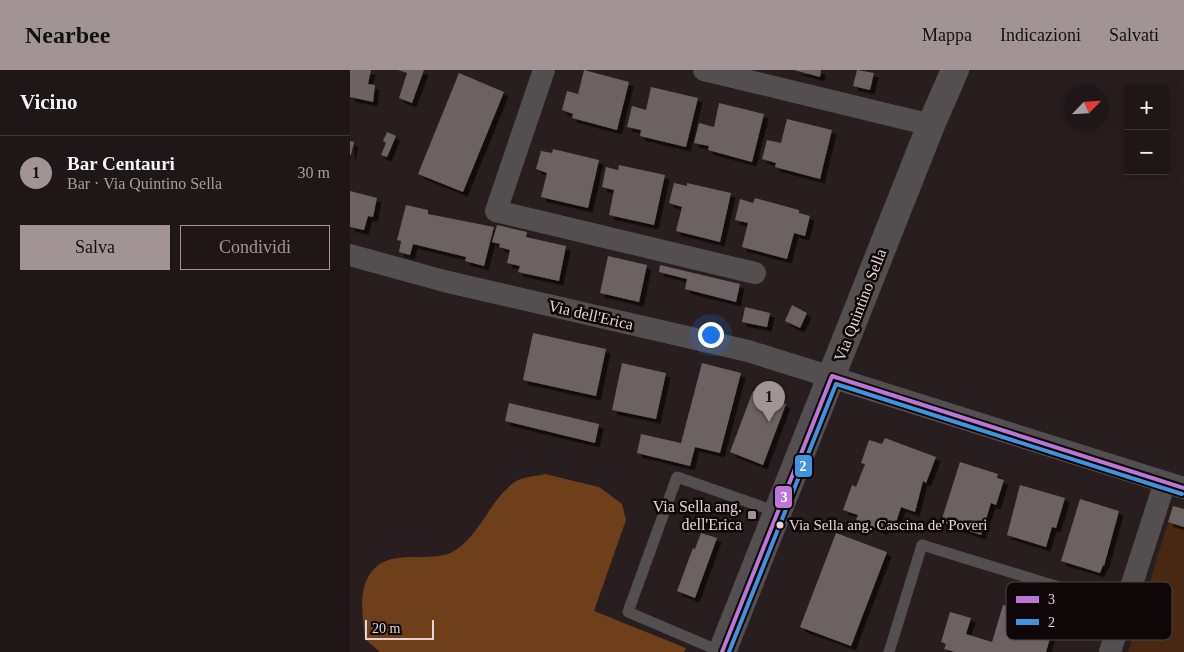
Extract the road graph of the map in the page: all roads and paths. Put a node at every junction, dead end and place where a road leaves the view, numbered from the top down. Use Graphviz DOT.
graph roads {
  1 [pos="544,70"];
  2 [pos="704,70"];
  3 [pos="955,70"];
  4 [pos="931,125"];
  5 [pos="350,255"];
  6 [pos="754,272"];
  7 [pos="832,376"];
  8 [pos="1174,485"];
  9 [pos="777,512"];
  10 [pos="1043,582"];
  11 [pos="1134,582"];
  12 [pos="1114,640"];
  13 [pos="722,652"];
  14 [pos="889,652"];
  15 [pos="1110,652"];
  1 -- 6 [label="street"];
  2 -- 4 [label="street"];
  3 -- 4 [label="street, Via Quintino Sella"];
  4 -- 7 [label="street, Via Quintino Sella"];
  5 -- 7 [label="street, Via dell'Erica"];
  7 -- 8 [label="street, Via dell'Erica"];
  7 -- 9 [label="street, Via Quintino Sella"];
  8 -- 11 [label="street"];
  9 -- 13 [label="street, Via Quintino Sella"];
  9 -- 13 [label="lane"];
  10 -- 14 [label="lane"];
  12 -- 15 [label="street"];
}
